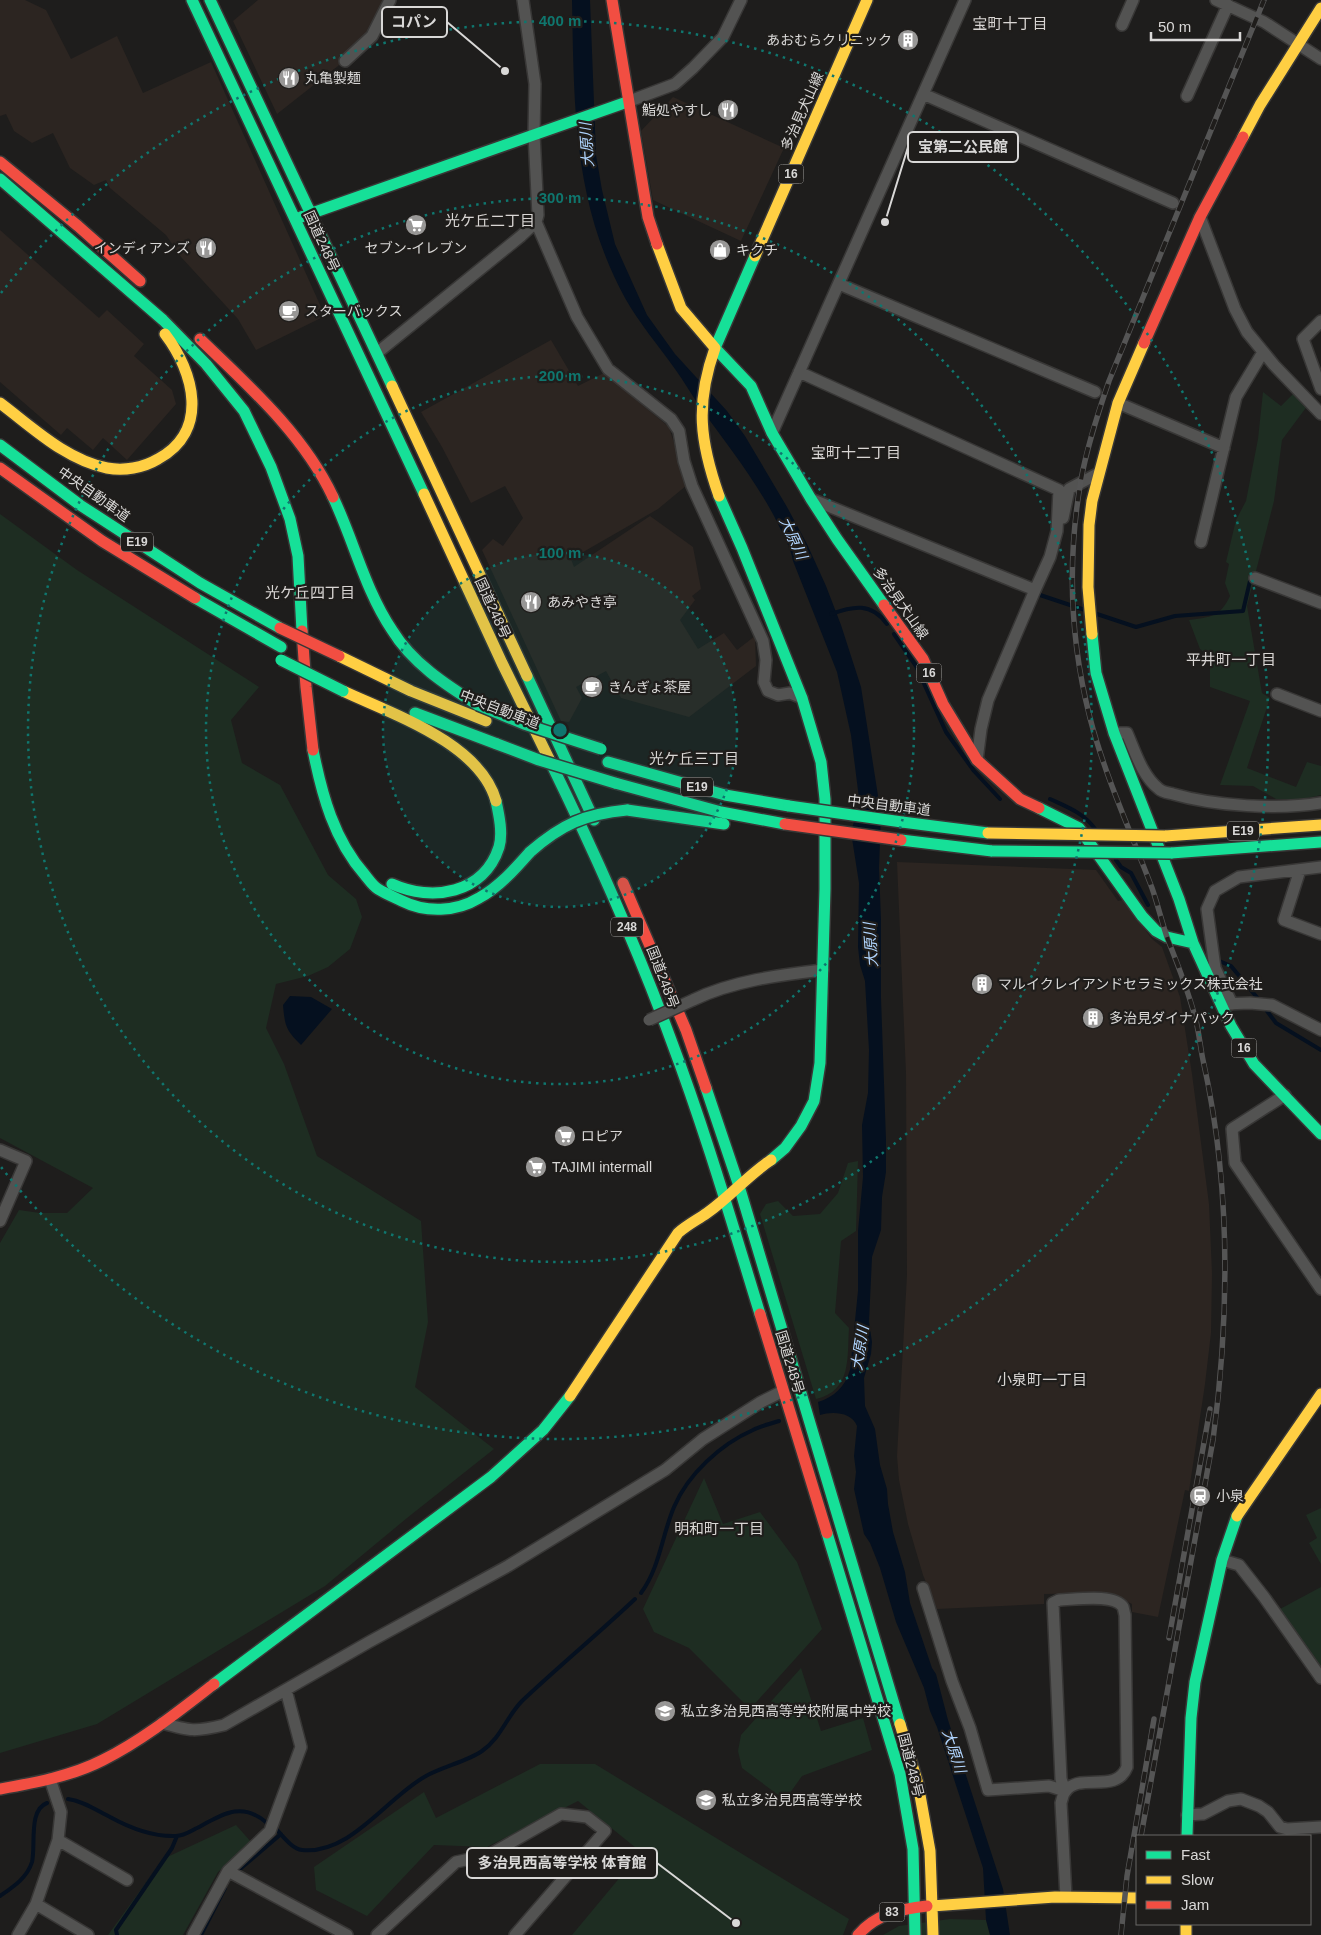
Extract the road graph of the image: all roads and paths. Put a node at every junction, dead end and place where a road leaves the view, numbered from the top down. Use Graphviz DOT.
graph roads {
  1 [pos="192,0"];
  2 [pos="210,0"];
  3 [pos="390,0"];
  4 [pos="523,0"];
  5 [pos="612,0"];
  6 [pos="741,0"];
  7 [pos="867,0"];
  8 [pos="965,0"];
  9 [pos="1133,0"];
  10 [pos="1216,0"];
  11 [pos="1228,5"];
  12 [pos="1321,8"];
  13 [pos="1122,25"];
  14 [pos="1298,43"];
  15 [pos="1321,59"];
  16 [pos="345,62"];
  17 [pos="923,94"];
  18 [pos="1187,96"];
  19 [pos="628,102"];
  20 [pos="537,133"];
  21 [pos="0,162"];
  22 [pos="0,179"];
  23 [pos="1173,203"];
  24 [pos="310,213"];
  25 [pos="1200,217"];
  26 [pos="296,219"];
  27 [pos="536,222"];
  28 [pos="104,268"];
  29 [pos="839,284"];
  30 [pos="148,288"];
  31 [pos="1321,321"];
  32 [pos="189,328"];
  33 [pos="715,348"];
  34 [pos="210,349"];
  35 [pos="1263,352"];
  36 [pos="377,353"];
  37 [pos="799,372"];
  38 [pos="1321,389"];
  39 [pos="1095,392"];
  40 [pos="0,403"];
  41 [pos="1118,403"];
  42 [pos="1321,414"];
  43 [pos="260,416"];
  44 [pos="772,433"];
  45 [pos="0,444"];
  46 [pos="1224,448"];
  47 [pos="0,468"];
  48 [pos="1099,473"];
  49 [pos="811,499"];
  50 [pos="301,516"];
  51 [pos="1057,531"];
  52 [pos="1201,542"];
  53 [pos="310,560"];
  54 [pos="1255,578"];
  55 [pos="1035,590"];
  56 [pos="200,603"];
  57 [pos="1321,603"];
  58 [pos="314,629"];
  59 [pos="1277,694"];
  60 [pos="802,698"];
  61 [pos="1321,711"];
  62 [pos="1114,733"];
  63 [pos="325,747"];
  64 [pos="978,760"];
  65 [pos="330,776"];
  66 [pos="725,795"];
  67 [pos="1321,803"];
  68 [pos="1321,825"];
  69 [pos="785,828"];
  70 [pos="598,829"];
  71 [pos="1321,842"];
  72 [pos="1321,867"];
  73 [pos="1300,870"];
  74 [pos="618,873"];
  75 [pos="1321,934"];
  76 [pos="1193,943"];
  77 [pos="823,970"];
  78 [pos="1226,1004"];
  79 [pos="650,1020"];
  80 [pos="1321,1030"];
  81 [pos="1285,1095"];
  82 [pos="1321,1134"];
  83 [pos="0,1150"];
  84 [pos="739,1186"];
  85 [pos="724,1197"];
  86 [pos="0,1221"];
  87 [pos="1321,1289"];
  88 [pos="783,1391"];
  89 [pos="1321,1394"];
  90 [pos="1222,1560"];
  91 [pos="923,1588"];
  92 [pos="1321,1678"];
  93 [pos="286,1690"];
  94 [pos="162,1723"];
  95 [pos="50,1779"];
  96 [pos="0,1789"];
  97 [pos="1065,1792"];
  98 [pos="1187,1815"];
  99 [pos="1321,1827"];
  100 [pos="1187,1835"];
  101 [pos="58,1840"];
  102 [pos="228,1871"];
  103 [pos="127,1880"];
  104 [pos="1061,1897"];
  105 [pos="1136,1898"];
  106 [pos="36,1904"];
  107 [pos="932,1906"];
  108 [pos="914,1907"];
  109 [pos="18,1935"];
  110 [pos="88,1935"];
  111 [pos="192,1935"];
  112 [pos="347,1935"];
  113 [pos="377,1935"];
  114 [pos="515,1935"];
  115 [pos="858,1935"];
  116 [pos="915,1935"];
  117 [pos="932,1935"];
  1 -- 26 [label="main road, 国道248号 / 248"];
  2 -- 24 [label="main road, 国道248号"];
  3 -- 16 [label="street"];
  4 -- 20 [label="street"];
  5 -- 19 [label="main road"];
  6 -- 19 [label="street"];
  7 -- 33 [label="main road, 多治見犬山線 / 16"];
  8 -- 17 [label="street"];
  9 -- 13 [label="street"];
  10 -- 11 [label="street"];
  11 -- 14 [label="street"];
  11 -- 18 [label="street"];
  12 -- 14 [label="main road"];
  14 -- 15 [label="street"];
  14 -- 25 [label="main road"];
  17 -- 23 [label="street"];
  17 -- 29 [label="street"];
  19 -- 20 [label="main road"];
  19 -- 33 [label="main road"];
  20 -- 24 [label="main road"];
  20 -- 27 [label="street"];
  21 -- 30 [label="main road"];
  22 -- 28 [label="main road"];
  24 -- 26 [label="main road"];
  24 -- 36 [label="main road, 国道248号"];
  25 -- 35 [label="street"];
  25 -- 41 [label="main road"];
  26 -- 85 [label="main road, 国道248号 / 248"];
  27 -- 36 [label="street"];
  27 -- 60 [label="street"];
  28 -- 40 [label="main road"];
  28 -- 69 [label="main road, bridge"];
  29 -- 37 [label="street"];
  29 -- 39 [label="street"];
  31 -- 38 [label="street"];
  32 -- 34 [label="main road"];
  33 -- 44 [label="main road, 多治見犬山線 / 16"];
  33 -- 60 [label="main road"];
  34 -- 43 [label="main road"];
  34 -- 66 [label="main road, bridge"];
  35 -- 42 [label="street"];
  35 -- 46 [label="street"];
  36 -- 70 [label="main road, 国道248号"];
  37 -- 44 [label="street"];
  37 -- 51 [label="street"];
  41 -- 46 [label="street"];
  41 -- 48 [label="main road"];
  44 -- 49 [label="main road, 多治見犬山線 / 16"];
  45 -- 66 [label="main road, 中央自動車道 / E19, bridge"];
  46 -- 52 [label="street"];
  47 -- 56 [label="main road, E19"];
  48 -- 51 [label="street"];
  48 -- 62 [label="main road"];
  49 -- 55 [label="street"];
  49 -- 64 [label="main road, 多治見犬山線 / 16"];
  50 -- 53 [label="main road"];
  51 -- 55 [label="street"];
  54 -- 57 [label="street"];
  55 -- 64 [label="street"];
  56 -- 65 [label="main road, bridge"];
  56 -- 69 [label="main road, E19, bridge"];
  58 -- 63 [label="main road"];
  59 -- 61 [label="street"];
  60 -- 77 [label="main road"];
  62 -- 67 [label="street"];
  62 -- 76 [label="main road"];
  64 -- 76 [label="main road, 多治見犬山線 / 16"];
  66 -- 68 [label="main road, 中央自動車道 / E19, bridge"];
  69 -- 71 [label="main road, E19, bridge"];
  72 -- 73 [label="street"];
  73 -- 75 [label="street"];
  73 -- 78 [label="street"];
  74 -- 84 [label="main road, 国道248号 / 248"];
  76 -- 78 [label="main road, 16"];
  77 -- 79 [label="street, bridge"];
  77 -- 84 [label="main road"];
  78 -- 80 [label="street"];
  78 -- 81 [label="main road, 16"];
  81 -- 82 [label="main road, 16"];
  81 -- 87 [label="street"];
  83 -- 86 [label="street"];
  84 -- 85 [label="main road"];
  84 -- 107 [label="main road, 国道248号 / 248"];
  85 -- 88 [label="main road, 国道248号 / 248"];
  85 -- 94 [label="main road"];
  88 -- 93 [label="street"];
  88 -- 108 [label="main road, 国道248号 / 248"];
  89 -- 90 [label="main road"];
  90 -- 92 [label="street"];
  90 -- 98 [label="main road"];
  91 -- 97 [label="street"];
  93 -- 94 [label="street"];
  93 -- 102 [label="street"];
  94 -- 95 [label="main road"];
  95 -- 96 [label="main road"];
  95 -- 101 [label="street"];
  97 -- 97 [label="street"];
  97 -- 104 [label="street"];
  98 -- 99 [label="street"];
  98 -- 100 [label="main road"];
  101 -- 103 [label="street"];
  101 -- 106 [label="street"];
  102 -- 111 [label="street"];
  102 -- 112 [label="street"];
  104 -- 105 [label="main road"];
  104 -- 107 [label="main road"];
  106 -- 109 [label="street"];
  106 -- 110 [label="street"];
  107 -- 108 [label="main road, 83"];
  107 -- 117 [label="main road, 国道248号 / 248"];
  108 -- 115 [label="main road, 83"];
  108 -- 116 [label="main road, 国道248号 / 248"];
  113 -- 114 [label="street"];
}
